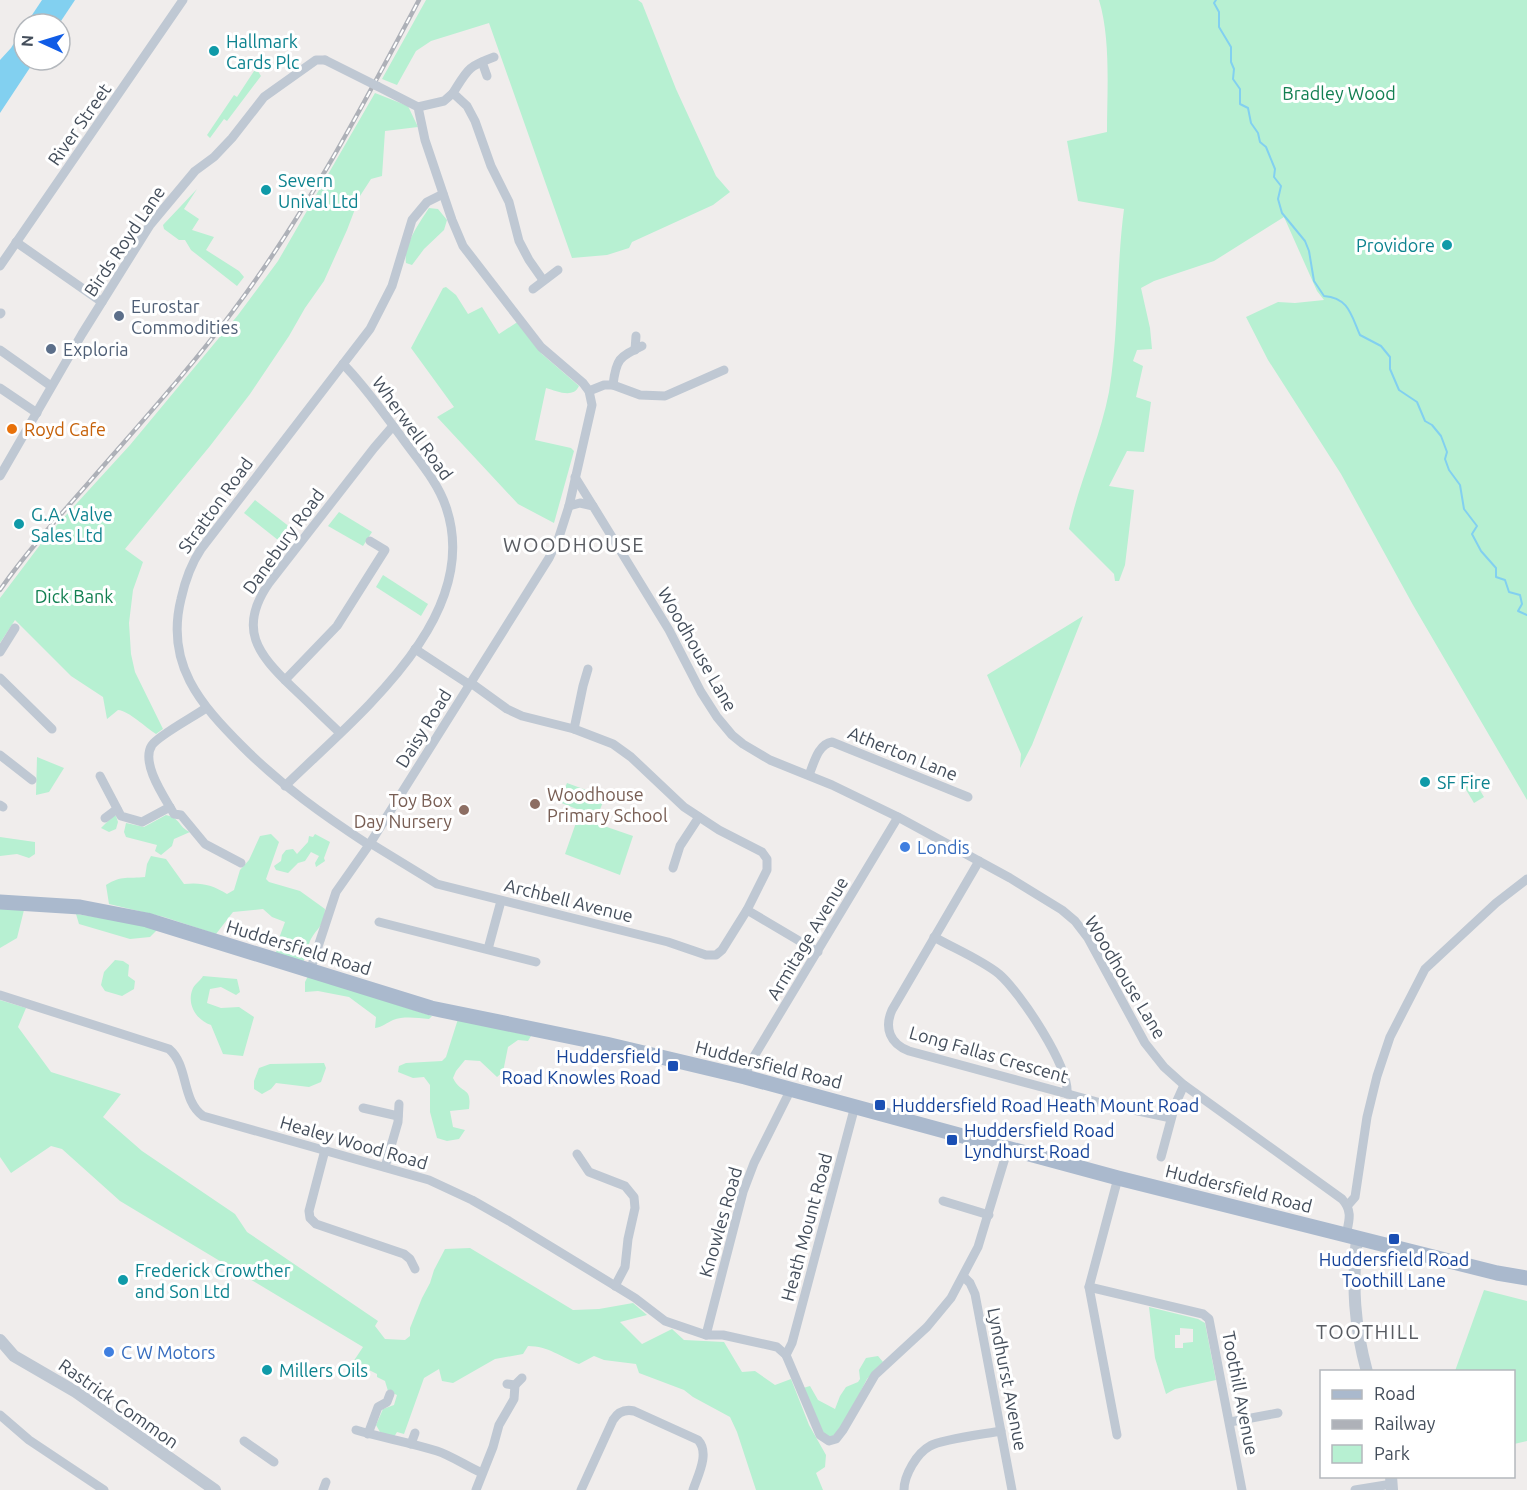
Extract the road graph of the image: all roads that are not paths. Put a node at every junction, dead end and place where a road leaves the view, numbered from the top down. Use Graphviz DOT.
graph roads {
  1 [pos="183,0"];
  2 [pos="494,57"];
  3 [pos="482,62"];
  4 [pos="487,76"];
  5 [pos="453,93"];
  6 [pos="418,107"];
  7 [pos="442,194"];
  8 [pos="16,242"];
  9 [pos="0,266"];
  10 [pos="558,270"];
  11 [pos="543,280"];
  12 [pos="534,290"];
  13 [pos="102,302"];
  14 [pos="636,336"];
  15 [pos="0,350"];
  16 [pos="343,364"];
  17 [pos="724,369"];
  18 [pos="613,384"];
  19 [pos="51,386"];
  20 [pos="0,388"];
  21 [pos="589,392"];
  22 [pos="37,412"];
  23 [pos="393,426"];
  24 [pos="0,476"];
  25 [pos="575,477"];
  26 [pos="568,506"];
  27 [pos="593,506"];
  28 [pos="370,541"];
  29 [pos="15,628"];
  30 [pos="415,649"];
  31 [pos="0,652"];
  32 [pos="588,669"];
  33 [pos="0,678"];
  34 [pos="285,680"];
  35 [pos="470,684"];
  36 [pos="206,708"];
  37 [pos="52,729"];
  38 [pos="574,729"];
  39 [pos="339,732"];
  40 [pos="1,758"];
  41 [pos="809,775"];
  42 [pos="100,776"];
  43 [pos="32,780"];
  44 [pos="285,786"];
  45 [pos="968,797"];
  46 [pos="170,807"];
  47 [pos="117,809"];
  48 [pos="699,817"];
  49 [pos="898,817"];
  50 [pos="105,818"];
  51 [pos="369,844"];
  52 [pos="979,861"];
  53 [pos="241,863"];
  54 [pos="673,868"];
  55 [pos="1527,879"];
  56 [pos="501,901"];
  57 [pos="0,902"];
  58 [pos="747,910"];
  59 [pos="379,922"];
  60 [pos="934,937"];
  61 [pos="488,949"];
  62 [pos="818,952"];
  63 [pos="537,962"];
  64 [pos="310,970"];
  65 [pos="0,995"];
  66 [pos="745,1077"];
  67 [pos="1184,1085"];
  68 [pos="791,1089"];
  69 [pos="1067,1094"];
  70 [pos="399,1104"];
  71 [pos="855,1106"];
  72 [pos="363,1108"];
  73 [pos="398,1116"];
  74 [pos="1172,1119"];
  75 [pos="1008,1148"];
  76 [pos="325,1150"];
  77 [pos="577,1154"];
  78 [pos="1161,1157"];
  79 [pos="385,1167"];
  80 [pos="1118,1178"];
  81 [pos="944,1202"];
  82 [pos="1348,1205"];
  83 [pos="989,1215"];
  84 [pos="1352,1237"];
  85 [pos="422,1260"];
  86 [pos="964,1277"];
  87 [pos="1527,1278"];
  88 [pos="615,1286"];
  89 [pos="1089,1287"];
  90 [pos="709,1335"];
  91 [pos="2,1347"];
  92 [pos="786,1355"];
  93 [pos="1367,1370"];
  94 [pos="514,1383"];
  95 [pos="390,1394"];
  96 [pos="1278,1413"];
  97 [pos="0,1415"];
  98 [pos="1230,1422"];
  99 [pos="356,1430"];
  100 [pos="1001,1431"];
  101 [pos="416,1433"];
  102 [pos="368,1434"];
  103 [pos="1117,1435"];
  104 [pos="244,1441"];
  105 [pos="411,1444"];
  106 [pos="274,1462"];
  107 [pos="482,1473"];
  108 [pos="1392,1483"];
  109 [pos="211,1489"];
  110 [pos="104,1490"];
  111 [pos="476,1490"];
  112 [pos="581,1490"];
  113 [pos="693,1490"];
  114 [pos="904,1490"];
  115 [pos="1012,1490"];
  116 [pos="1242,1490"];
  117 [pos="1356,1490"];
  1 -- 8 [label="street, River Street"];
  2 -- 3 [label="street"];
  3 -- 4 [label="street"];
  3 -- 5 [label="street"];
  5 -- 6 [label="street"];
  5 -- 11 [label="street"];
  6 -- 7 [label="street"];
  6 -- 13 [label="street, Birds Royd Lane, bridge"];
  7 -- 16 [label="street, Stratton Road"];
  7 -- 21 [label="street"];
  8 -- 9 [label="street, River Street"];
  8 -- 13 [label="street"];
  10 -- 11 [label="street"];
  11 -- 12 [label="street"];
  13 -- 19 [label="street, Birds Royd Lane"];
  14 -- 18 [label="street"];
  15 -- 19 [label="street"];
  16 -- 23 [label="street, Wherwell Road"];
  16 -- 36 [label="street, Stratton Road"];
  17 -- 18 [label="street"];
  18 -- 21 [label="street"];
  19 -- 22 [label="street, Birds Royd Lane"];
  20 -- 22 [label="street"];
  21 -- 25 [label="street"];
  22 -- 24 [label="street, Birds Royd Lane"];
  23 -- 30 [label="street, Wherwell Road"];
  23 -- 34 [label="street, Danebury Road"];
  25 -- 26 [label="street"];
  25 -- 27 [label="street, Woodhouse Lane"];
  26 -- 27 [label="street"];
  26 -- 35 [label="street, Daisy Road"];
  27 -- 41 [label="street, Woodhouse Lane"];
  28 -- 34 [label="street"];
  29 -- 31 [label="street"];
  30 -- 35 [label="street"];
  30 -- 39 [label="street, Wherwell Road"];
  32 -- 38 [label="street"];
  33 -- 37 [label="street"];
  34 -- 39 [label="street, Danebury Road"];
  35 -- 38 [label="street"];
  35 -- 51 [label="street, Daisy Road"];
  36 -- 44 [label="street, Stratton Road"];
  36 -- 46 [label="street"];
  38 -- 48 [label="street"];
  39 -- 44 [label="street, Wherwell Road"];
  40 -- 43 [label="street"];
  41 -- 45 [label="street, Atherton Lane"];
  41 -- 49 [label="street, Woodhouse Lane"];
  42 -- 47 [label="street"];
  44 -- 51 [label="street, Stratton Road"];
  46 -- 47 [label="street"];
  46 -- 53 [label="street"];
  47 -- 50 [label="street"];
  48 -- 54 [label="street"];
  48 -- 58 [label="street, Archbell Avenue"];
  49 -- 52 [label="street, Woodhouse Lane"];
  49 -- 62 [label="street, Armitage Avenue"];
  51 -- 56 [label="street, Archbell Avenue"];
  51 -- 64 [label="street, Daisy Road"];
  52 -- 60 [label="street, Long Fallas Crescent"];
  52 -- 67 [label="street, Woodhouse Lane"];
  55 -- 82 [label="street"];
  56 -- 58 [label="street, Archbell Avenue"];
  56 -- 61 [label="street"];
  57 -- 64 [label="main road, Huddersfield Road"];
  58 -- 62 [label="street"];
  59 -- 61 [label="street"];
  60 -- 69 [label="street"];
  60 -- 69 [label="street, Long Fallas Crescent"];
  61 -- 63 [label="street"];
  62 -- 66 [label="street, Armitage Avenue"];
  64 -- 66 [label="main road, Huddersfield Road"];
  65 -- 76 [label="street, Healey Wood Road"];
  66 -- 68 [label="main road, Huddersfield Road"];
  67 -- 74 [label="street"];
  67 -- 82 [label="street, Woodhouse Lane"];
  68 -- 71 [label="main road, Huddersfield Road"];
  68 -- 90 [label="street, Knowles Road"];
  69 -- 74 [label="street, Long Fallas Crescent"];
  70 -- 73 [label="street"];
  71 -- 75 [label="main road, Huddersfield Road"];
  71 -- 92 [label="street, Heath Mount Road"];
  72 -- 73 [label="street"];
  73 -- 79 [label="street"];
  74 -- 78 [label="street"];
  75 -- 80 [label="main road, Huddersfield Road"];
  75 -- 83 [label="street"];
  76 -- 79 [label="street, Healey Wood Road"];
  76 -- 85 [label="street"];
  77 -- 88 [label="street"];
  79 -- 88 [label="street, Healey Wood Road"];
  80 -- 84 [label="main road, Huddersfield Road"];
  80 -- 89 [label="street"];
  81 -- 83 [label="street"];
  82 -- 84 [label="street"];
  83 -- 86 [label="street"];
  84 -- 87 [label="main road, Huddersfield Road"];
  84 -- 93 [label="street"];
  86 -- 92 [label="street"];
  86 -- 100 [label="street, Lyndhurst Avenue"];
  88 -- 90 [label="street, Healey Wood Road"];
  89 -- 98 [label="street, Toothill Avenue"];
  89 -- 103 [label="street"];
  90 -- 92 [label="street, Healey Wood Road"];
  91 -- 109 [label="street, Rastrick Common"];
  94 -- 107 [label="street"];
  95 -- 102 [label="street"];
  96 -- 98 [label="street"];
  97 -- 110 [label="street"];
  98 -- 116 [label="street, Toothill Avenue"];
  99 -- 102 [label="street"];
  100 -- 114 [label="street"];
  100 -- 115 [label="street, Lyndhurst Avenue"];
  101 -- 105 [label="street"];
  102 -- 105 [label="street"];
  104 -- 106 [label="street"];
  105 -- 107 [label="street"];
  107 -- 111 [label="street"];
  108 -- 117 [label="street"];
  112 -- 113 [label="street"];
}
